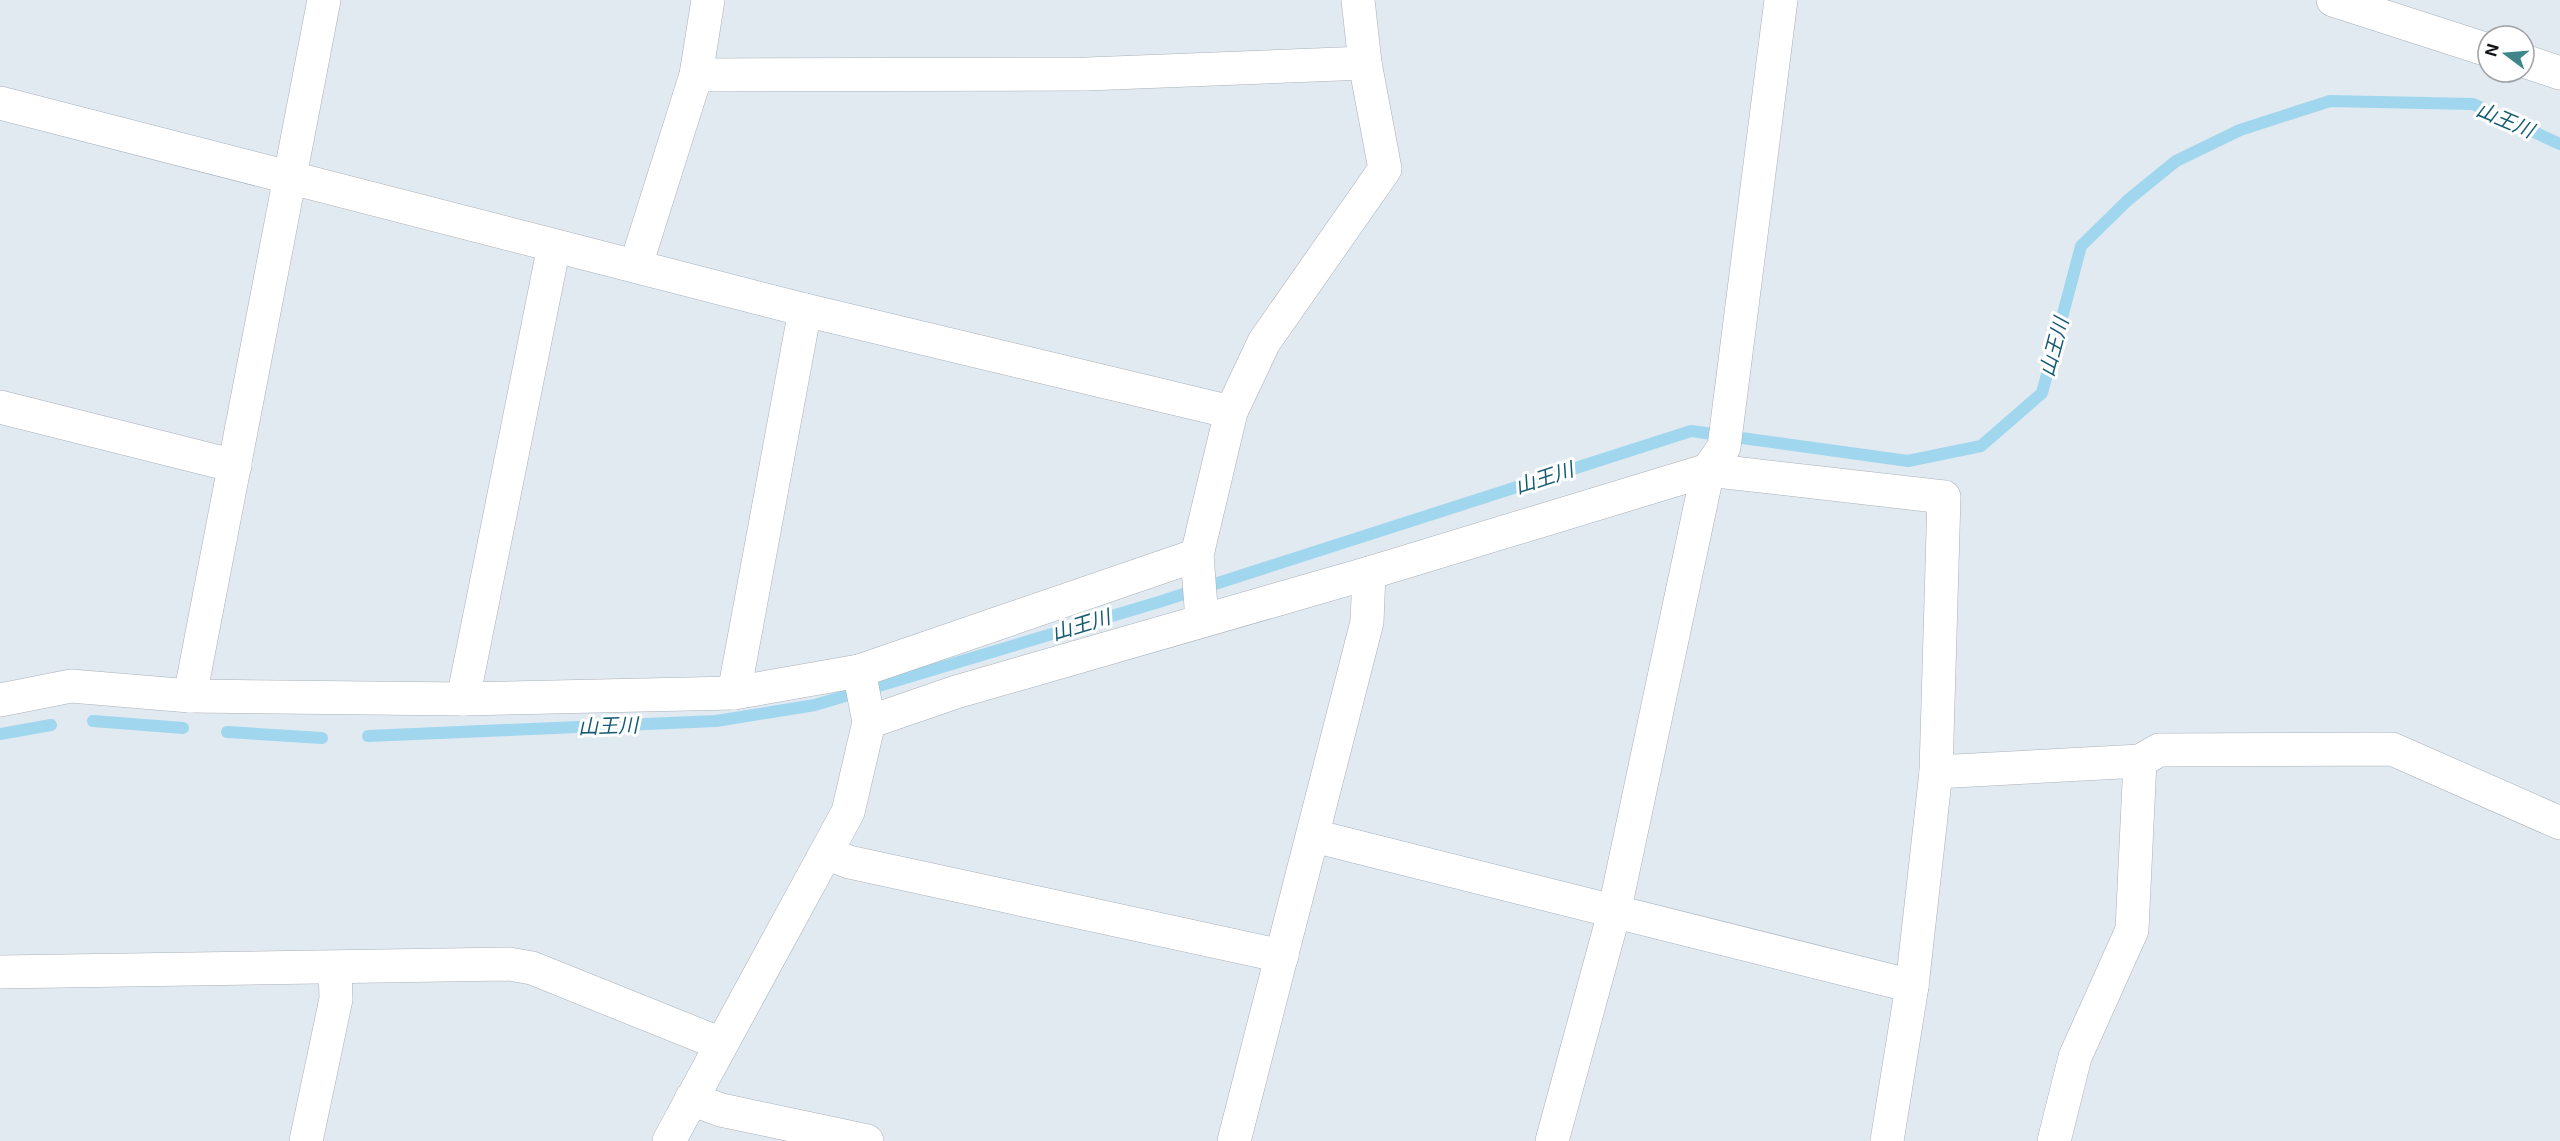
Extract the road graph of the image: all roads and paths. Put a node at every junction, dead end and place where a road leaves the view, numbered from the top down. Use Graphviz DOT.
graph roads {
  1 [pos="324,0"];
  2 [pos="708,0"];
  3 [pos="1358,0"];
  4 [pos="1781,0"];
  5 [pos="2333,0"];
  6 [pos="2476,46"];
  7 [pos="1365,63"];
  8 [pos="2536,65"];
  9 [pos="2560,73"];
  10 [pos="696,75"];
  11 [pos="0,103"];
  12 [pos="291,177"];
  13 [pos="554,246"];
  14 [pos="636,265"];
  15 [pos="805,310"];
  16 [pos="0,407"];
  17 [pos="1231,412"];
  18 [pos="1716,458"];
  19 [pos="235,466"];
  20 [pos="1198,563"];
  21 [pos="1369,573"];
  22 [pos="1202,613"];
  23 [pos="859,672"];
  24 [pos="734,693"];
  25 [pos="190,696"];
  26 [pos="463,699"];
  27 [pos="0,700"];
  28 [pos="869,720"];
  29 [pos="2140,761"];
  30 [pos="1936,772"];
  31 [pos="2560,823"];
  32 [pos="1314,836"];
  33 [pos="826,853"];
  34 [pos="1614,912"];
  35 [pos="1282,956"];
  36 [pos="335,968"];
  37 [pos="0,972"];
  38 [pos="1912,986"];
  39 [pos="721,1044"];
  40 [pos="691,1100"];
  41 [pos="306,1141"];
  42 [pos="669,1141"];
  43 [pos="867,1141"];
  44 [pos="1234,1141"];
  45 [pos="1552,1141"];
  46 [pos="1887,1141"];
  47 [pos="2054,1141"];
  1 -- 12 [label="street"];
  2 -- 10 [label="street"];
  3 -- 7 [label="street"];
  4 -- 18 [label="street"];
  5 -- 6 [label="street"];
  7 -- 10 [label="street"];
  7 -- 17 [label="street"];
  8 -- 9 [label="street"];
  10 -- 14 [label="street"];
  11 -- 12 [label="street"];
  12 -- 13 [label="street"];
  12 -- 19 [label="street"];
  13 -- 14 [label="street"];
  13 -- 26 [label="street"];
  14 -- 15 [label="street"];
  15 -- 17 [label="street"];
  15 -- 24 [label="street"];
  16 -- 19 [label="street"];
  17 -- 20 [label="street"];
  18 -- 21 [label="street"];
  18 -- 30 [label="street"];
  18 -- 34 [label="street"];
  19 -- 25 [label="street"];
  20 -- 22 [label="street"];
  20 -- 23 [label="street"];
  21 -- 22 [label="street"];
  21 -- 32 [label="street"];
  22 -- 28 [label="street"];
  23 -- 24 [label="street"];
  23 -- 28 [label="street"];
  24 -- 26 [label="street"];
  25 -- 26 [label="street"];
  25 -- 27 [label="street"];
  28 -- 33 [label="street"];
  29 -- 30 [label="street"];
  29 -- 31 [label="street"];
  29 -- 47 [label="street"];
  30 -- 38 [label="street"];
  32 -- 34 [label="street"];
  32 -- 35 [label="street"];
  33 -- 35 [label="street"];
  33 -- 39 [label="street"];
  34 -- 38 [label="street"];
  34 -- 45 [label="street"];
  35 -- 44 [label="street"];
  36 -- 37 [label="street"];
  36 -- 39 [label="street"];
  36 -- 41 [label="street"];
  38 -- 46 [label="street"];
  39 -- 40 [label="street"];
  40 -- 42 [label="street"];
  40 -- 43 [label="street"];
}
